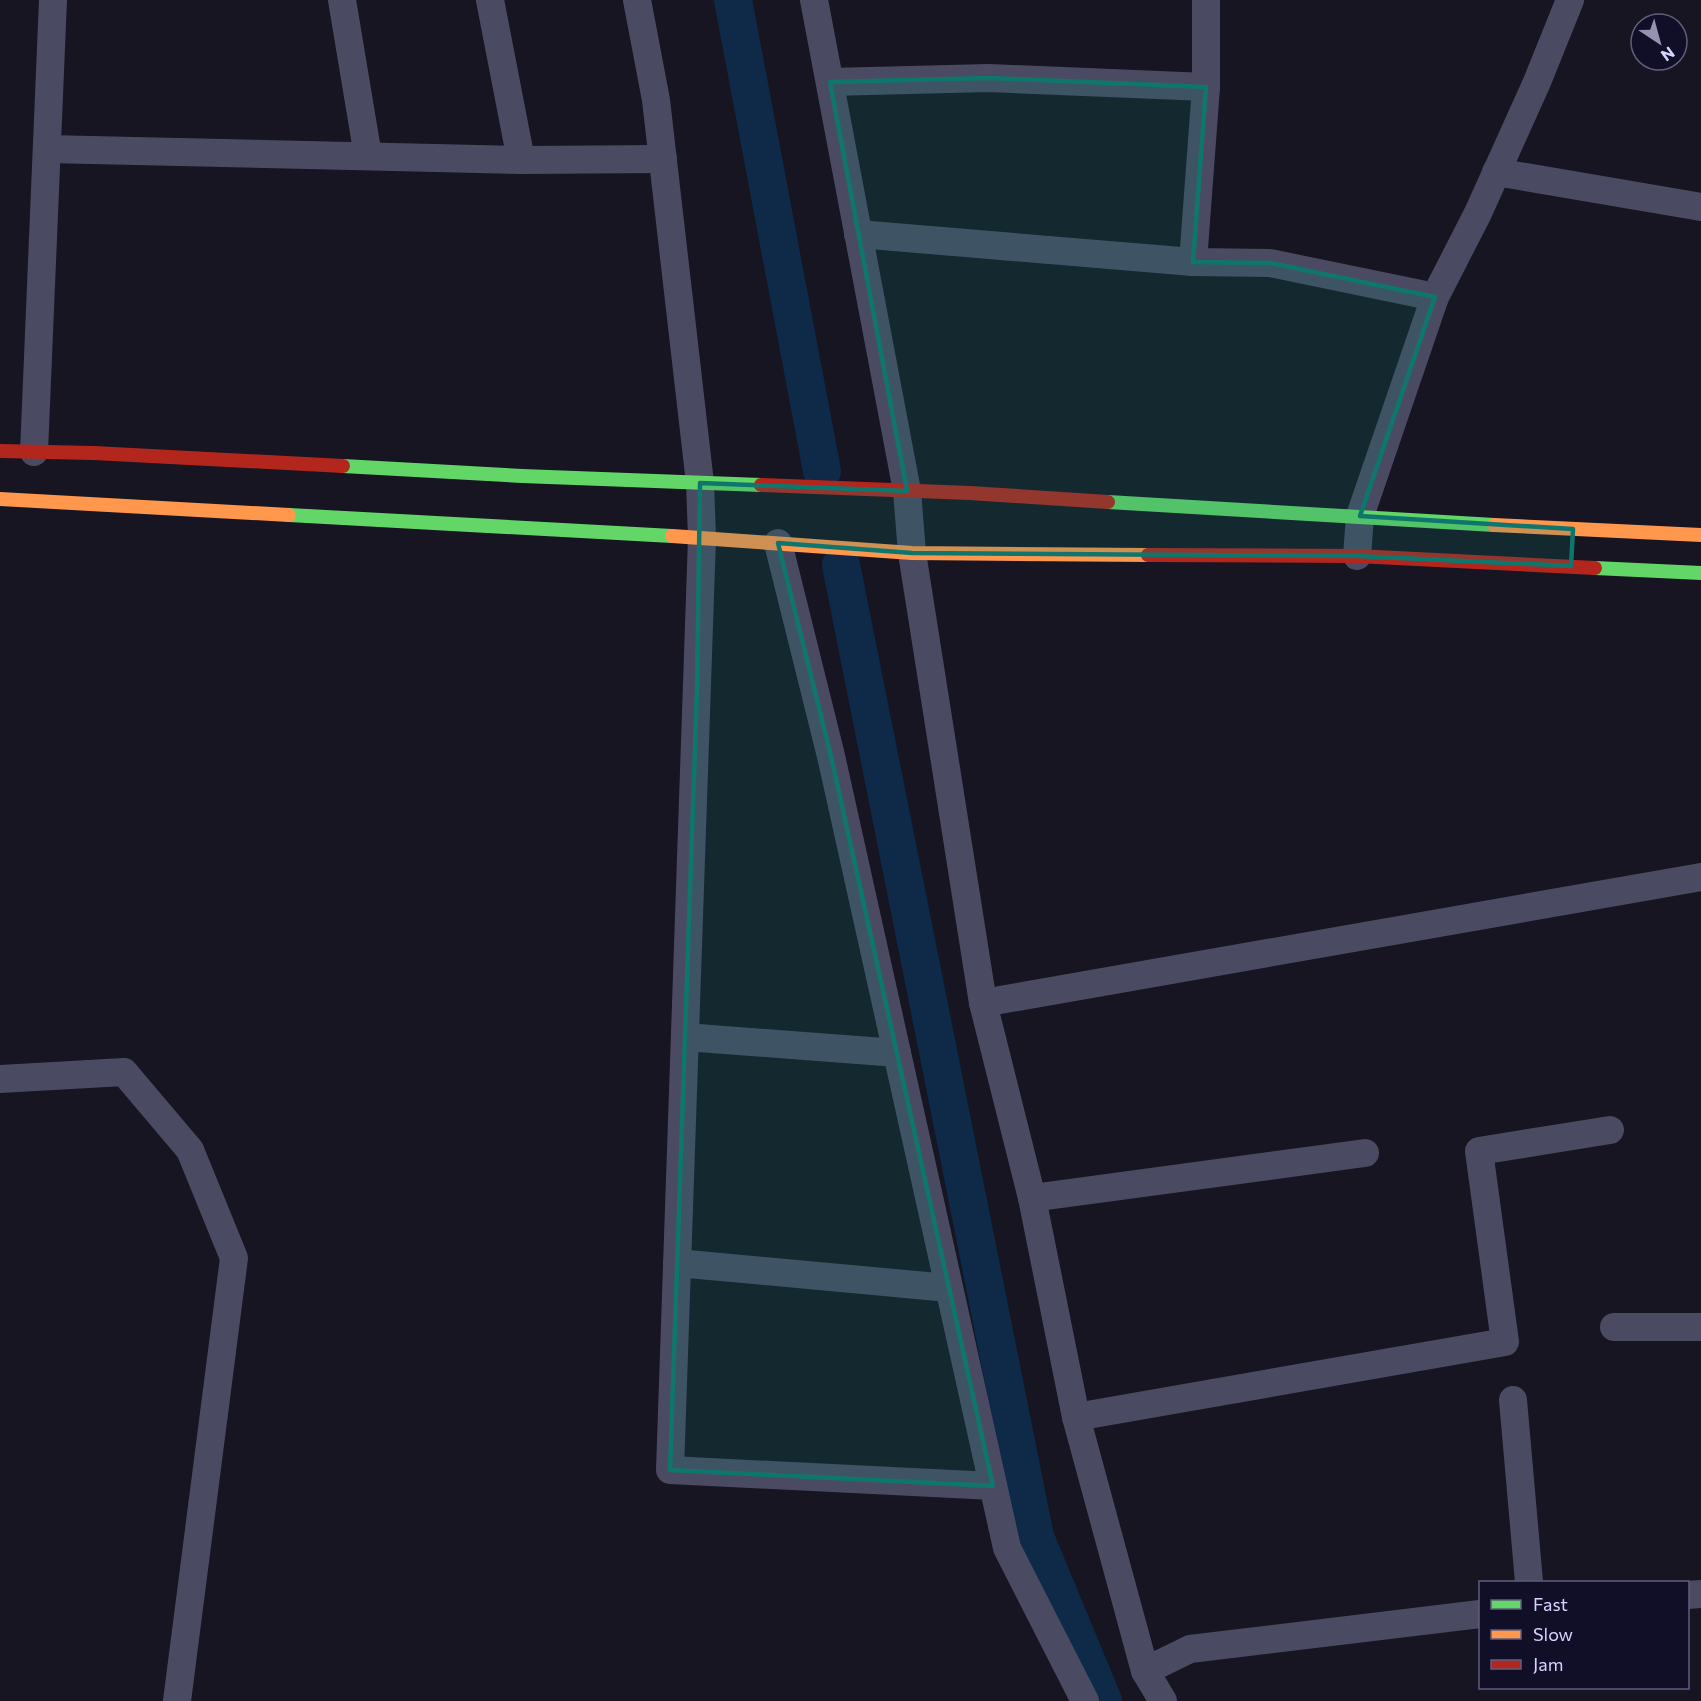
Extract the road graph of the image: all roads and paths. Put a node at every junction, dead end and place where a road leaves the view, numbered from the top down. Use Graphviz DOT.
graph roads {
  1 [pos="53,0"];
  2 [pos="342,0"];
  3 [pos="490,0"];
  4 [pos="637,0"];
  5 [pos="814,0"];
  6 [pos="1206,0"];
  7 [pos="1570,0"];
  8 [pos="830,82"];
  9 [pos="1206,87"];
  10 [pos="47,149"];
  11 [pos="368,156"];
  12 [pos="663,159"];
  13 [pos="521,160"];
  14 [pos="1496,172"];
  15 [pos="1701,207"];
  16 [pos="858,234"];
  17 [pos="1193,262"];
  18 [pos="1435,297"];
  19 [pos="0,451"];
  20 [pos="34,452"];
  21 [pos="700,483"];
  22 [pos="907,491"];
  23 [pos="0,499"];
  24 [pos="1360,516"];
  25 [pos="1701,535"];
  26 [pos="702,538"];
  27 [pos="778,543"];
  28 [pos="912,553"];
  29 [pos="1357,556"];
  30 [pos="1701,573"];
  31 [pos="1701,877"];
  32 [pos="984,1003"];
  33 [pos="685,1037"];
  34 [pos="897,1053"];
  35 [pos="0,1079"];
  36 [pos="1610,1130"];
  37 [pos="1365,1153"];
  38 [pos="1032,1198"];
  39 [pos="677,1263"];
  40 [pos="949,1288"];
  41 [pos="1701,1327"];
  42 [pos="1614,1328"];
  43 [pos="1513,1401"];
  44 [pos="1076,1417"];
  45 [pos="993,1486"];
  46 [pos="1529,1581"];
  47 [pos="1479,1614"];
  48 [pos="1145,1671"];
  49 [pos="177,1701"];
  50 [pos="1085,1701"];
  51 [pos="1163,1701"];
  1 -- 10 [label="street"];
  2 -- 11 [label="street"];
  3 -- 13 [label="street"];
  4 -- 12 [label="street"];
  5 -- 8 [label="street"];
  6 -- 9 [label="street"];
  7 -- 14 [label="street"];
  8 -- 9 [label="street"];
  8 -- 16 [label="street"];
  9 -- 17 [label="street"];
  10 -- 11 [label="street"];
  10 -- 20 [label="street"];
  11 -- 13 [label="street"];
  12 -- 13 [label="street"];
  12 -- 21 [label="street"];
  14 -- 15 [label="street"];
  14 -- 18 [label="street"];
  16 -- 17 [label="street"];
  16 -- 22 [label="street"];
  17 -- 18 [label="street"];
  18 -- 24 [label="street"];
  19 -- 20 [label="highway"];
  20 -- 21 [label="highway"];
  21 -- 22 [label="highway"];
  21 -- 26 [label="street"];
  22 -- 24 [label="highway"];
  22 -- 28 [label="street"];
  23 -- 26 [label="highway"];
  24 -- 25 [label="highway"];
  24 -- 29 [label="street"];
  26 -- 27 [label="highway"];
  26 -- 33 [label="street"];
  27 -- 28 [label="highway"];
  27 -- 34 [label="street"];
  28 -- 29 [label="highway"];
  28 -- 32 [label="street"];
  29 -- 30 [label="highway"];
  31 -- 32 [label="street"];
  32 -- 38 [label="street"];
  33 -- 34 [label="street"];
  33 -- 39 [label="street"];
  34 -- 40 [label="street"];
  35 -- 49 [label="street"];
  36 -- 44 [label="street"];
  37 -- 38 [label="street"];
  38 -- 44 [label="street"];
  39 -- 40 [label="street"];
  39 -- 45 [label="street"];
  40 -- 45 [label="street"];
  41 -- 42 [label="street"];
  43 -- 46 [label="street"];
  44 -- 48 [label="street"];
  45 -- 50 [label="street"];
  47 -- 48 [label="street"];
  48 -- 51 [label="street"];
}
